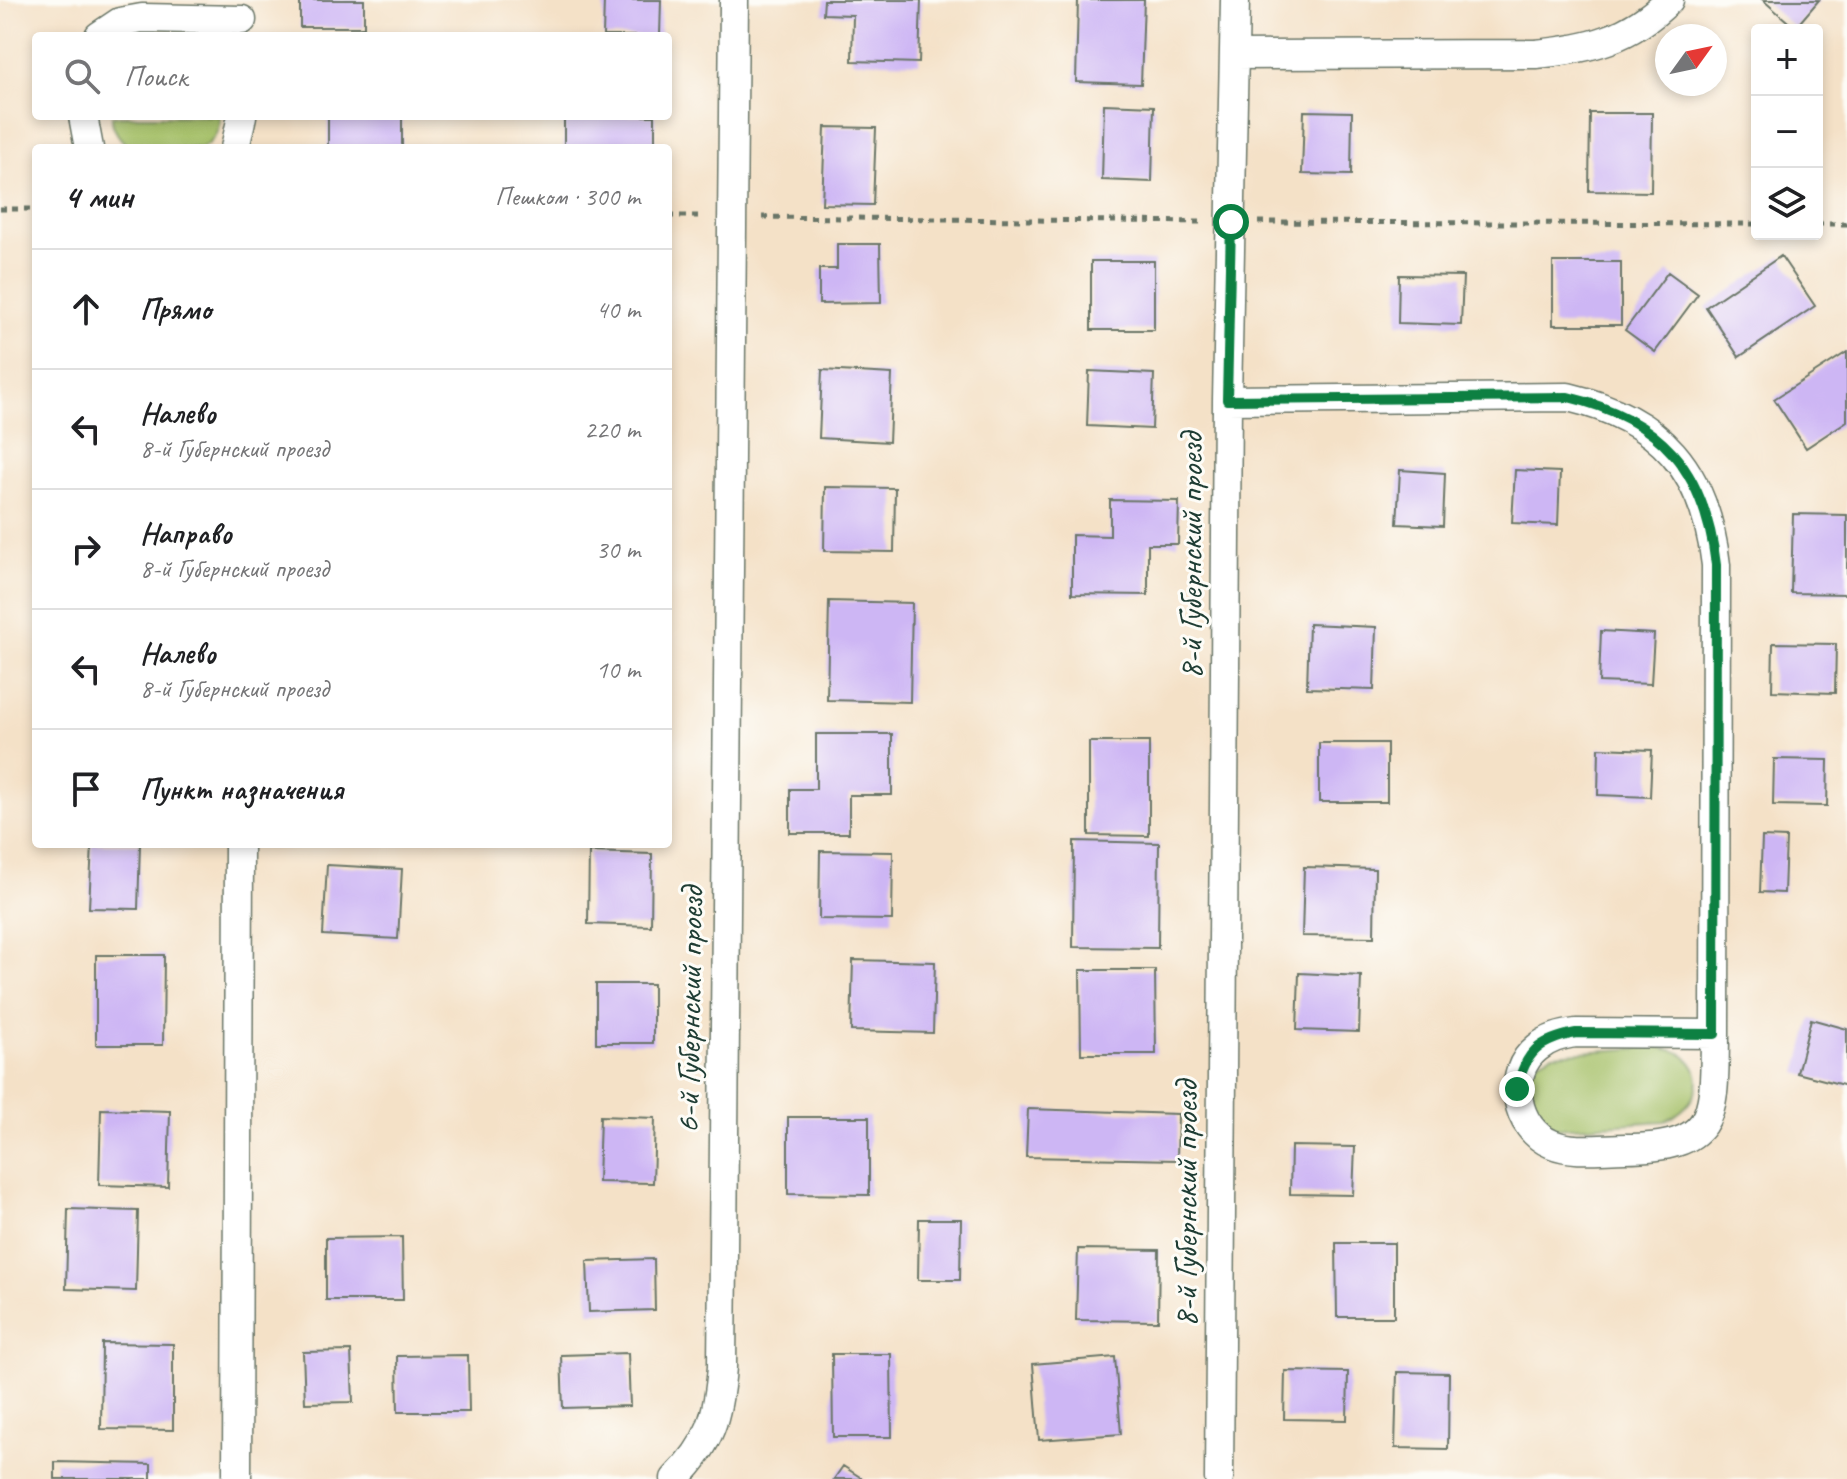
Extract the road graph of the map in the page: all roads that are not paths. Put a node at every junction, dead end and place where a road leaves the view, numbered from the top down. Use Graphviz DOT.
graph roads {
  1 [pos="734,0"];
  2 [pos="1235,0"];
  3 [pos="1669,0"];
  4 [pos="242,19"];
  5 [pos="105,32"];
  6 [pos="1234,55"];
  7 [pos="84,120"];
  8 [pos="241,120"];
  9 [pos="88,144"];
  10 [pos="236,144"];
  11 [pos="1227,400"];
  12 [pos="239,848"];
  13 [pos="1715,1034"];
  14 [pos="237,1479"];
  15 [pos="675,1479"];
  16 [pos="1219,1479"];
  1 -- 15 [label="street, 6-й Губернский проезд"];
  2 -- 6 [label="street"];
  3 -- 6 [label="street"];
  4 -- 5 [label="street"];
  6 -- 11 [label="street"];
  7 -- 9 [label="street"];
  8 -- 10 [label="street"];
  11 -- 13 [label="street, 8-й Губернский проезд"];
  11 -- 16 [label="street, 8-й Губернский проезд"];
  12 -- 14 [label="street"];
  13 -- 13 [label="street, 8-й Губернский проезд"];
}
